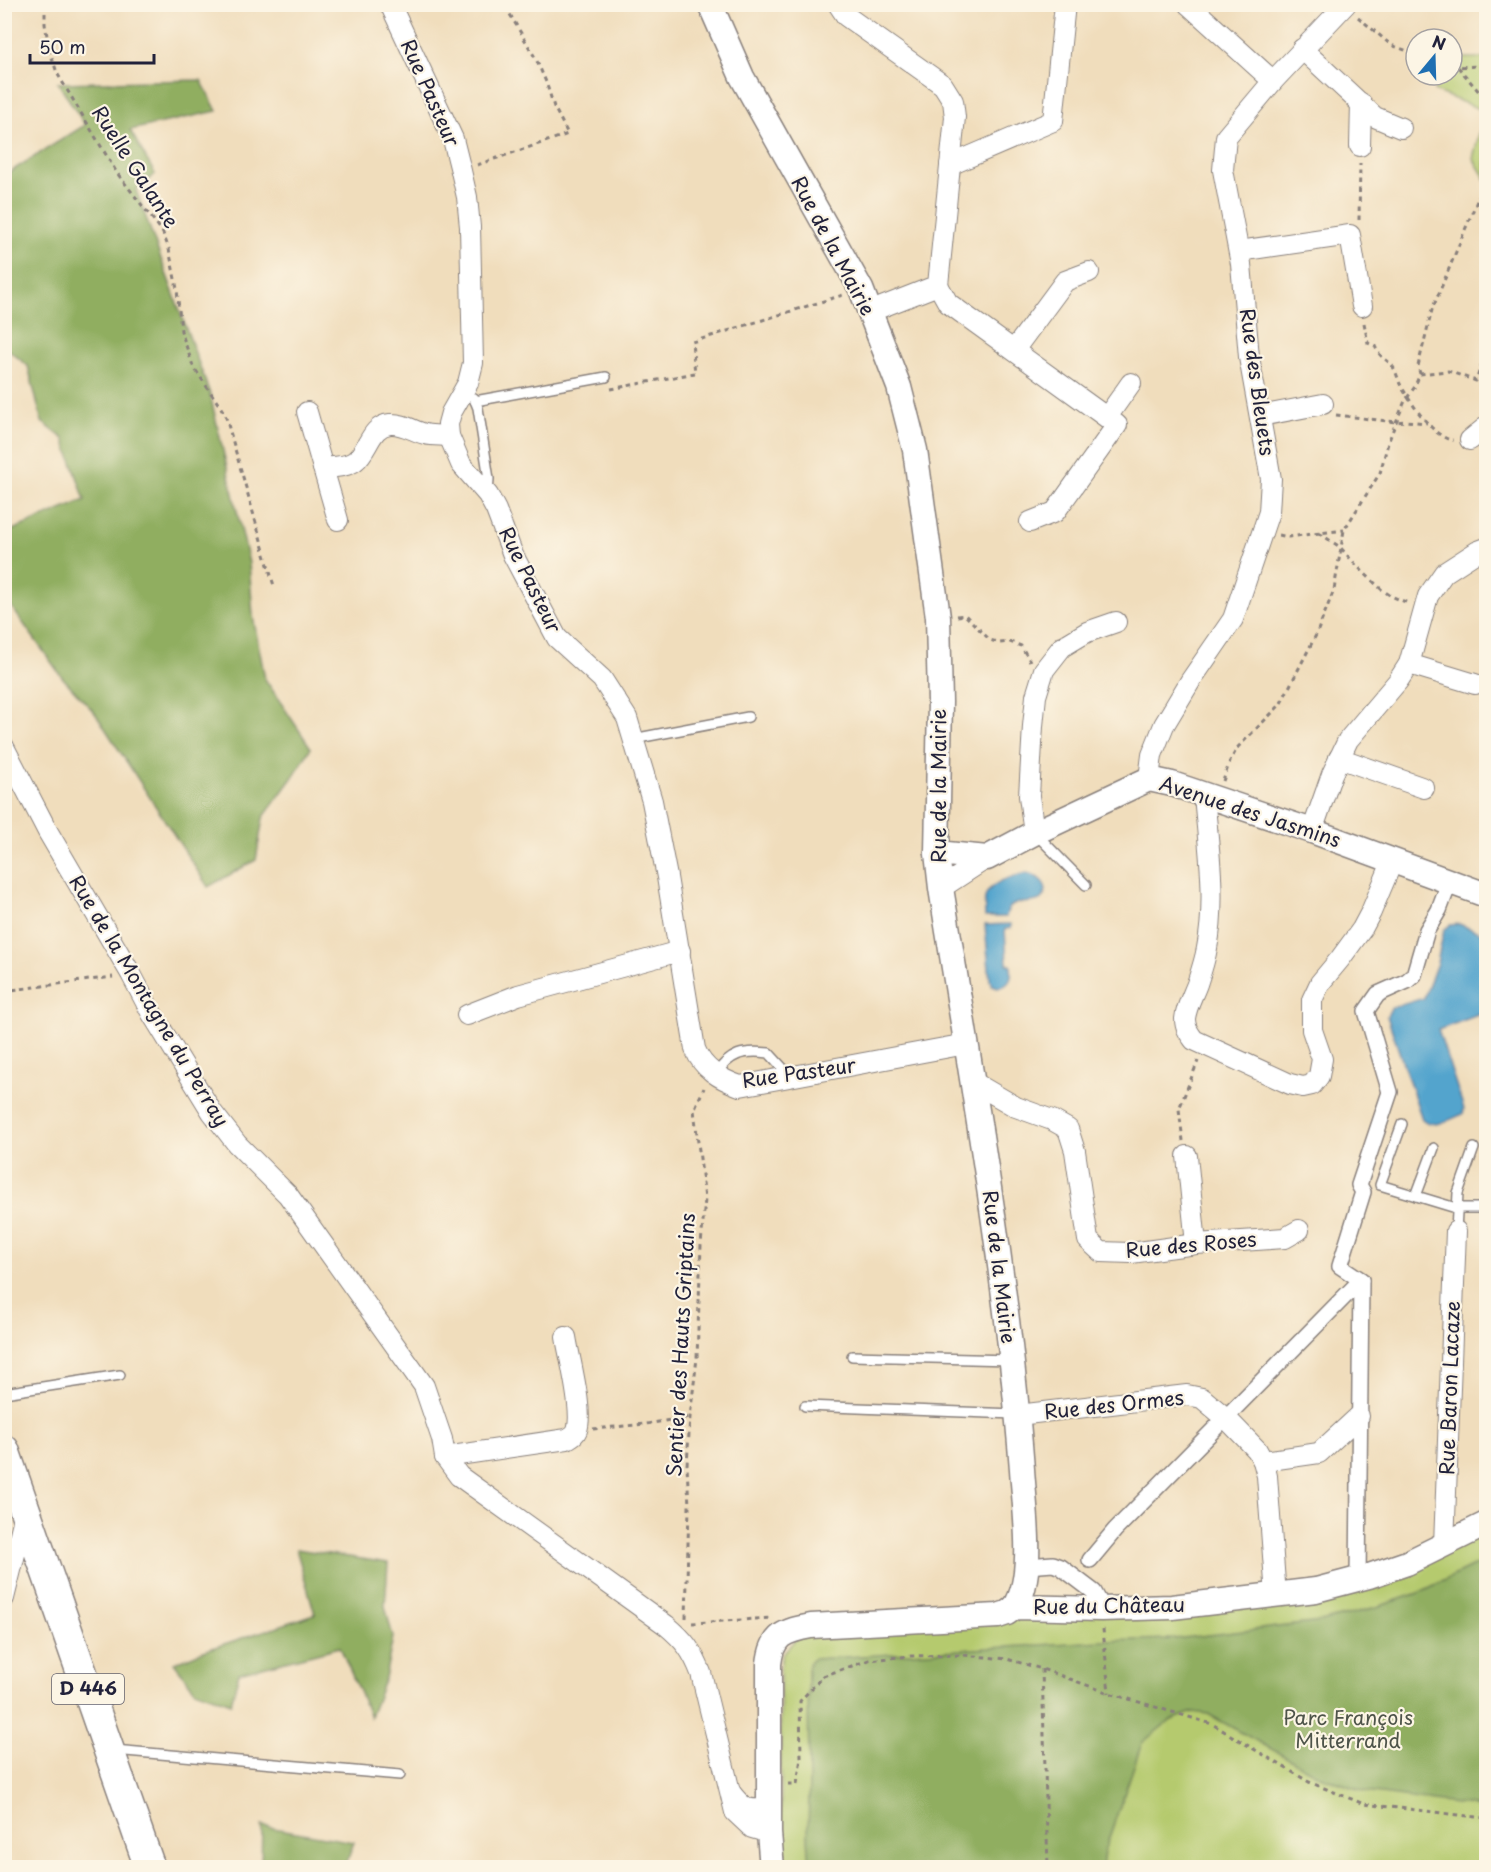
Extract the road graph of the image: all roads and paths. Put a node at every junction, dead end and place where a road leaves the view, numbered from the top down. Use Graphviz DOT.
graph roads {
  1 [pos="45,4"];
  2 [pos="390,4"];
  3 [pos="504,4"];
  4 [pos="710,4"];
  5 [pos="838,4"];
  6 [pos="1065,4"];
  7 [pos="1188,4"];
  8 [pos="1449,4"];
  9 [pos="1345,5"];
  10 [pos="1486,7"];
  11 [pos="1302,49"];
  12 [pos="1404,50"];
  13 [pos="1486,66"];
  14 [pos="1464,67"];
  15 [pos="1464,74"];
  16 [pos="1273,81"];
  17 [pos="1486,100"];
  18 [pos="1360,103"];
  19 [pos="1401,128"];
  20 [pos="1360,146"];
  21 [pos="950,165"];
  22 [pos="461,171"];
  23 [pos="1486,186"];
  24 [pos="1350,236"];
  25 [pos="1239,251"];
  26 [pos="1089,272"];
  27 [pos="938,285"];
  28 [pos="861,289"];
  29 [pos="1362,306"];
  30 [pos="869,312"];
  31 [pos="1014,350"];
  32 [pos="1486,351"];
  33 [pos="1420,374"];
  34 [pos="606,377"];
  35 [pos="1131,383"];
  36 [pos="608,389"];
  37 [pos="470,395"];
  38 [pos="1408,397"];
  39 [pos="1323,404"];
  40 [pos="307,412"];
  41 [pos="1260,416"];
  42 [pos="1112,421"];
  43 [pos="1395,422"];
  44 [pos="1428,424"];
  45 [pos="1486,427"];
  46 [pos="449,436"];
  47 [pos="1470,440"];
  48 [pos="323,468"];
  49 [pos="488,495"];
  50 [pos="338,520"];
  51 [pos="1030,522"];
  52 [pos="1344,530"];
  53 [pos="1319,533"];
  54 [pos="1261,535"];
  55 [pos="1340,547"];
  56 [pos="1486,548"];
  57 [pos="274,586"];
  58 [pos="1424,610"];
  59 [pos="938,617"];
  60 [pos="1116,621"];
  61 [pos="1408,664"];
  62 [pos="1044,670"];
  63 [pos="1475,684"];
  64 [pos="748,717"];
  65 [pos="633,739"];
  66 [pos="4,747"];
  67 [pos="1339,758"];
  68 [pos="1149,779"];
  69 [pos="1424,788"];
  70 [pos="1210,797"];
  71 [pos="1312,831"];
  72 [pos="1034,833"];
  73 [pos="937,853"];
  74 [pos="987,858"];
  75 [pos="1393,861"];
  76 [pos="1450,881"];
  77 [pos="1086,885"];
  78 [pos="940,888"];
  79 [pos="1486,895"];
  80 [pos="680,951"];
  81 [pos="131,974"];
  82 [pos="4,991"];
  83 [pos="466,1015"];
  84 [pos="966,1044"];
  85 [pos="1205,1045"];
  86 [pos="714,1075"];
  87 [pos="791,1077"];
  88 [pos="973,1082"];
  89 [pos="1402,1124"];
  90 [pos="1434,1148"];
  91 [pos="1474,1148"];
  92 [pos="1187,1156"];
  93 [pos="1416,1196"];
  94 [pos="1456,1208"];
  95 [pos="1486,1208"];
  96 [pos="1299,1230"];
  97 [pos="1456,1231"];
  98 [pos="1196,1244"];
  99 [pos="1361,1280"];
  100 [pos="566,1337"];
  101 [pos="852,1356"];
  102 [pos="1011,1360"];
  103 [pos="120,1375"];
  104 [pos="4,1393"];
  105 [pos="805,1406"];
  106 [pos="1018,1414"];
  107 [pos="1359,1416"];
  108 [pos="690,1417"];
  109 [pos="1227,1419"];
  110 [pos="577,1430"];
  111 [pos="4,1450"];
  112 [pos="446,1457"];
  113 [pos="1263,1461"];
  114 [pos="26,1511"];
  115 [pos="1486,1524"];
  116 [pos="1444,1545"];
  117 [pos="1090,1560"];
  118 [pos="1027,1566"];
  119 [pos="1358,1579"];
  120 [pos="1276,1596"];
  121 [pos="4,1598"];
  122 [pos="1015,1607"];
  123 [pos="1101,1609"];
  124 [pos="791,1630"];
  125 [pos="1042,1669"];
  126 [pos="1109,1693"];
  127 [pos="109,1750"];
  128 [pos="400,1775"];
  129 [pos="770,1784"];
  130 [pos="731,1792"];
  131 [pos="770,1809"];
  132 [pos="1486,1818"];
  133 [pos="769,1833"];
  134 [pos="150,1868"];
  135 [pos="772,1868"];
  136 [pos="1048,1868"];
  1 -- 57 [label="path, Ruelle Galante"];
  2 -- 22 [label="street, Rue Pasteur"];
  3 -- 22 [label="path"];
  4 -- 28 [label="street, Rue de la Mairie"];
  5 -- 21 [label="street"];
  6 -- 21 [label="street"];
  7 -- 16 [label="street"];
  8 -- 10 [label="path"];
  9 -- 11 [label="street, Rue des Bleuets"];
  9 -- 12 [label="path"];
  11 -- 16 [label="street, Rue des Bleuets"];
  11 -- 18 [label="street"];
  13 -- 14 [label="path"];
  15 -- 17 [label="path"];
  16 -- 25 [label="street, Rue des Bleuets"];
  18 -- 19 [label="street"];
  18 -- 20 [label="street"];
  20 -- 24 [label="path"];
  21 -- 27 [label="street"];
  22 -- 37 [label="street, Rue Pasteur"];
  23 -- 33 [label="path"];
  24 -- 25 [label="street"];
  24 -- 29 [label="street"];
  25 -- 41 [label="street, Rue des Bleuets"];
  26 -- 31 [label="street"];
  27 -- 30 [label="street"];
  27 -- 31 [label="street"];
  28 -- 30 [label="street, Rue de la Mairie"];
  28 -- 36 [label="path"];
  29 -- 38 [label="path"];
  30 -- 59 [label="street, Rue de la Mairie"];
  31 -- 42 [label="street"];
  32 -- 33 [label="path"];
  33 -- 38 [label="path"];
  34 -- 37 [label="lane"];
  35 -- 42 [label="street"];
  37 -- 46 [label="street, Rue Pasteur"];
  37 -- 49 [label="lane"];
  38 -- 43 [label="path"];
  38 -- 44 [label="path"];
  39 -- 41 [label="street"];
  39 -- 43 [label="path"];
  40 -- 48 [label="street"];
  41 -- 54 [label="street, Rue des Bleuets"];
  42 -- 51 [label="street"];
  43 -- 44 [label="path"];
  43 -- 52 [label="path"];
  44 -- 47 [label="path"];
  45 -- 47 [label="street"];
  46 -- 48 [label="street"];
  46 -- 49 [label="street, Rue Pasteur"];
  48 -- 50 [label="street"];
  49 -- 65 [label="street, Rue Pasteur"];
  52 -- 53 [label="path"];
  52 -- 55 [label="path"];
  53 -- 54 [label="path"];
  53 -- 55 [label="path"];
  54 -- 68 [label="street, Rue des Bleuets"];
  55 -- 58 [label="path"];
  55 -- 70 [label="path"];
  56 -- 58 [label="street"];
  58 -- 61 [label="street"];
  59 -- 62 [label="path"];
  59 -- 73 [label="street, Rue de la Mairie"];
  60 -- 62 [label="street"];
  61 -- 63 [label="street"];
  61 -- 67 [label="street"];
  62 -- 72 [label="street"];
  64 -- 65 [label="lane"];
  65 -- 80 [label="street, Rue Pasteur"];
  66 -- 81 [label="street, Rue de la Montagne du Perray"];
  67 -- 69 [label="street"];
  67 -- 71 [label="street"];
  68 -- 70 [label="street, Avenue des Jasmins"];
  68 -- 72 [label="street, Avenue des Jasmins"];
  70 -- 71 [label="street, Avenue des Jasmins"];
  70 -- 85 [label="street"];
  71 -- 75 [label="street, Avenue des Jasmins"];
  72 -- 74 [label="street, Avenue des Jasmins"];
  72 -- 77 [label="lane"];
  73 -- 74 [label="street"];
  73 -- 78 [label="street, Rue de la Mairie"];
  74 -- 78 [label="street, Avenue des Jasmins"];
  75 -- 76 [label="street, Avenue des Jasmins"];
  75 -- 85 [label="street"];
  76 -- 79 [label="street, Avenue des Jasmins"];
  76 -- 99 [label="street"];
  78 -- 84 [label="street, Rue de la Mairie"];
  80 -- 83 [label="street"];
  80 -- 86 [label="street, Rue Pasteur"];
  81 -- 82 [label="path"];
  81 -- 112 [label="street, Rue de la Montagne du Perray"];
  84 -- 87 [label="street, Rue Pasteur"];
  84 -- 88 [label="street, Rue de la Mairie"];
  85 -- 92 [label="path"];
  86 -- 87 [label="street, Rue Pasteur"];
  86 -- 87 [label="lane"];
  86 -- 108 [label="path, Sentier des Hauts Griptains"];
  88 -- 98 [label="street, Rue des Roses"];
  88 -- 102 [label="street, Rue de la Mairie"];
  89 -- 93 [label="lane"];
  90 -- 93 [label="lane"];
  91 -- 94 [label="lane"];
  92 -- 98 [label="street"];
  93 -- 94 [label="lane"];
  94 -- 95 [label="lane"];
  94 -- 97 [label="lane"];
  96 -- 98 [label="street, Rue des Roses"];
  97 -- 116 [label="street, Rue Baron Lacaze"];
  99 -- 107 [label="street"];
  99 -- 109 [label="street"];
  100 -- 110 [label="street"];
  101 -- 102 [label="lane"];
  102 -- 106 [label="street, Rue de la Mairie"];
  103 -- 104 [label="lane"];
  105 -- 106 [label="lane"];
  106 -- 109 [label="street, Rue des Ormes"];
  106 -- 118 [label="street, Rue de la Mairie"];
  107 -- 113 [label="street"];
  107 -- 119 [label="street"];
  108 -- 110 [label="path"];
  108 -- 124 [label="path, Sentier des Hauts Griptains"];
  109 -- 113 [label="street, Rue des Ormes"];
  109 -- 117 [label="street"];
  110 -- 112 [label="street"];
  111 -- 114 [label="main road, D 446"];
  112 -- 130 [label="street, Rue de la Montagne du Perray"];
  113 -- 120 [label="street, Rue des Ormes"];
  114 -- 121 [label="street"];
  114 -- 127 [label="main road, D 446"];
  115 -- 116 [label="street, Rue du Château"];
  116 -- 119 [label="street, Rue du Château"];
  118 -- 122 [label="street, Rue de la Mairie"];
  118 -- 123 [label="street"];
  119 -- 120 [label="street, Rue du Château"];
  120 -- 123 [label="street, Rue du Château"];
  122 -- 123 [label="street, Rue du Château"];
  122 -- 124 [label="street, Rue du Château"];
  123 -- 126 [label="path"];
  124 -- 129 [label="street"];
  125 -- 126 [label="path"];
  125 -- 129 [label="path"];
  125 -- 136 [label="path"];
  126 -- 132 [label="path"];
  127 -- 128 [label="lane"];
  127 -- 134 [label="main road, D 446"];
  129 -- 131 [label="street"];
  130 -- 131 [label="street"];
  130 -- 133 [label="street, Rue de la Montagne du Perray"];
  131 -- 133 [label="street"];
  133 -- 135 [label="street"];
}
